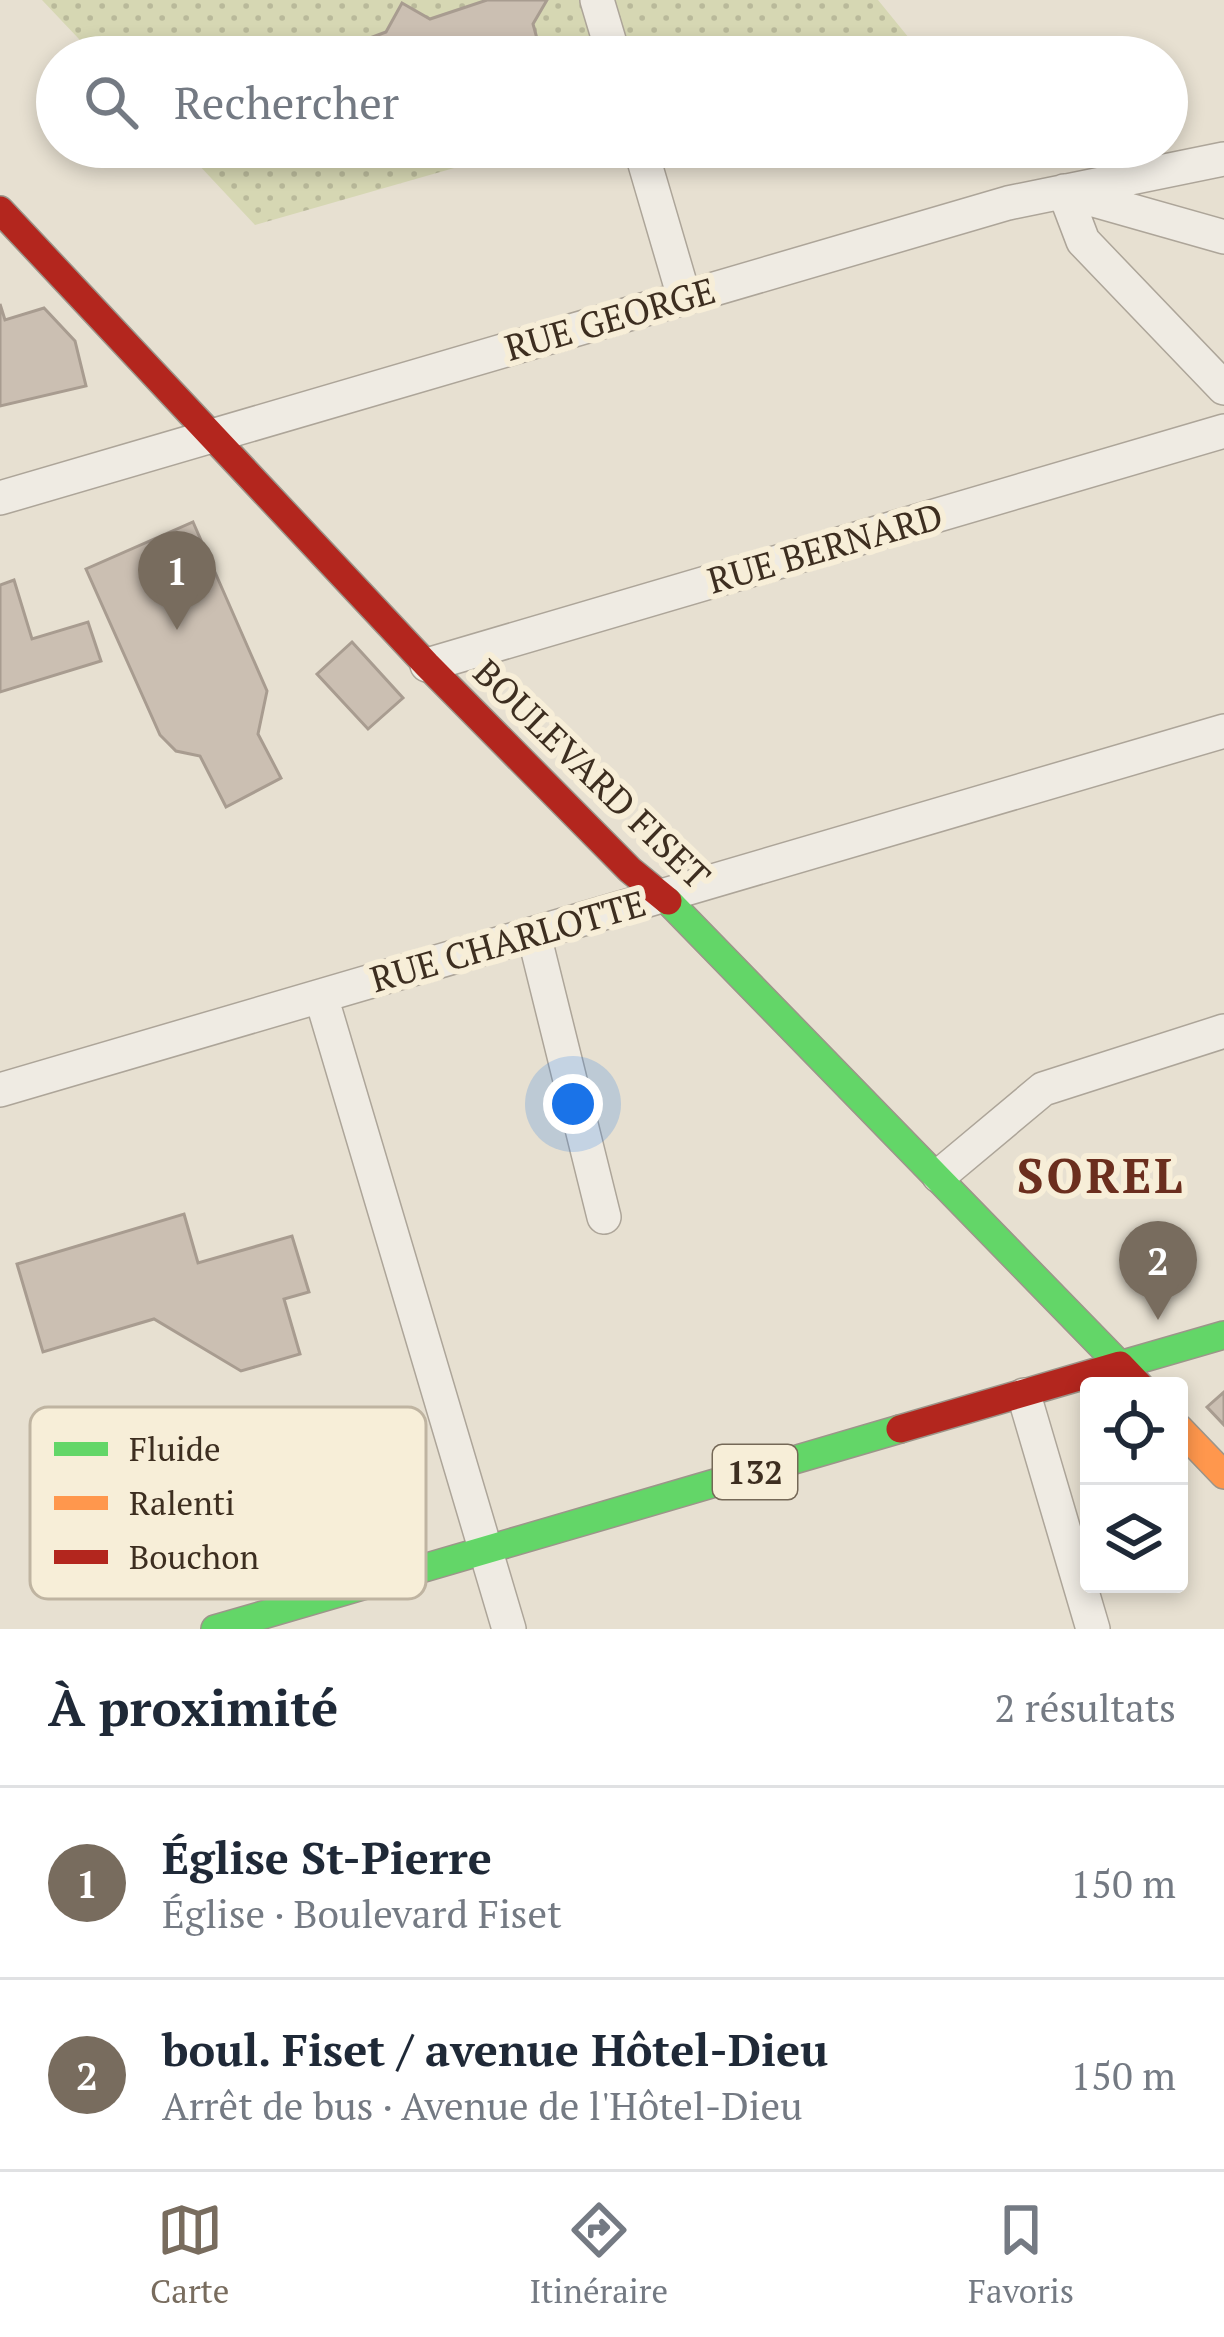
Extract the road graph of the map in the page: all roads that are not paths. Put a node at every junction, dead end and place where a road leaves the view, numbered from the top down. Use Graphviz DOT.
graph roads {
  1 [pos="597,0"];
  2 [pos="608,36"];
  3 [pos="1224,159"];
  4 [pos="1188,166"];
  5 [pos="646,168"];
  6 [pos="1179,168"];
  7 [pos="1064,191"];
  8 [pos="0,210"];
  9 [pos="1224,237"];
  10 [pos="684,297"];
  11 [pos="1224,388"];
  12 [pos="1224,431"];
  13 [pos="212,436"];
  14 [pos="0,498"];
  15 [pos="427,665"];
  16 [pos="1224,731"];
  17 [pos="662,896"];
  18 [pos="533,935"];
  19 [pos="321,996"];
  20 [pos="1224,1031"];
  21 [pos="0,1090"];
  22 [pos="939,1176"];
  23 [pos="604,1217"];
  24 [pos="1224,1335"];
  25 [pos="1130,1376"];
  26 [pos="1024,1395"];
  27 [pos="1188,1436"];
  28 [pos="1224,1474"];
  29 [pos="485,1550"];
  30 [pos="426,1567"];
  31 [pos="318,1599"];
  32 [pos="215,1629"];
  33 [pos="509,1629"];
  34 [pos="1093,1629"];
  1 -- 2 [label="street"];
  3 -- 4 [label="street, RUE GEORGE"];
  5 -- 10 [label="street"];
  6 -- 7 [label="street, RUE GEORGE"];
  7 -- 9 [label="street"];
  7 -- 10 [label="street, RUE GEORGE"];
  7 -- 11 [label="street"];
  8 -- 13 [label="street, BOULEVARD FISET"];
  10 -- 13 [label="street, RUE GEORGE"];
  12 -- 15 [label="street, RUE BERNARD"];
  13 -- 14 [label="street, RUE GEORGE"];
  13 -- 15 [label="street, BOULEVARD FISET"];
  15 -- 17 [label="street, BOULEVARD FISET"];
  16 -- 17 [label="street, RUE CHARLOTTE"];
  17 -- 18 [label="street, RUE CHARLOTTE"];
  17 -- 22 [label="street, BOULEVARD FISET"];
  18 -- 19 [label="street, RUE CHARLOTTE"];
  18 -- 23 [label="street"];
  19 -- 21 [label="street, RUE CHARLOTTE"];
  19 -- 29 [label="street"];
  20 -- 22 [label="street"];
  22 -- 25 [label="street, BOULEVARD FISET"];
  24 -- 25 [label="street"];
  25 -- 26 [label="street, 132"];
  26 -- 29 [label="street, 132"];
  26 -- 34 [label="street"];
  27 -- 28 [label="street"];
  29 -- 30 [label="street, 132"];
  29 -- 33 [label="street"];
  31 -- 32 [label="street, 132"];
}
